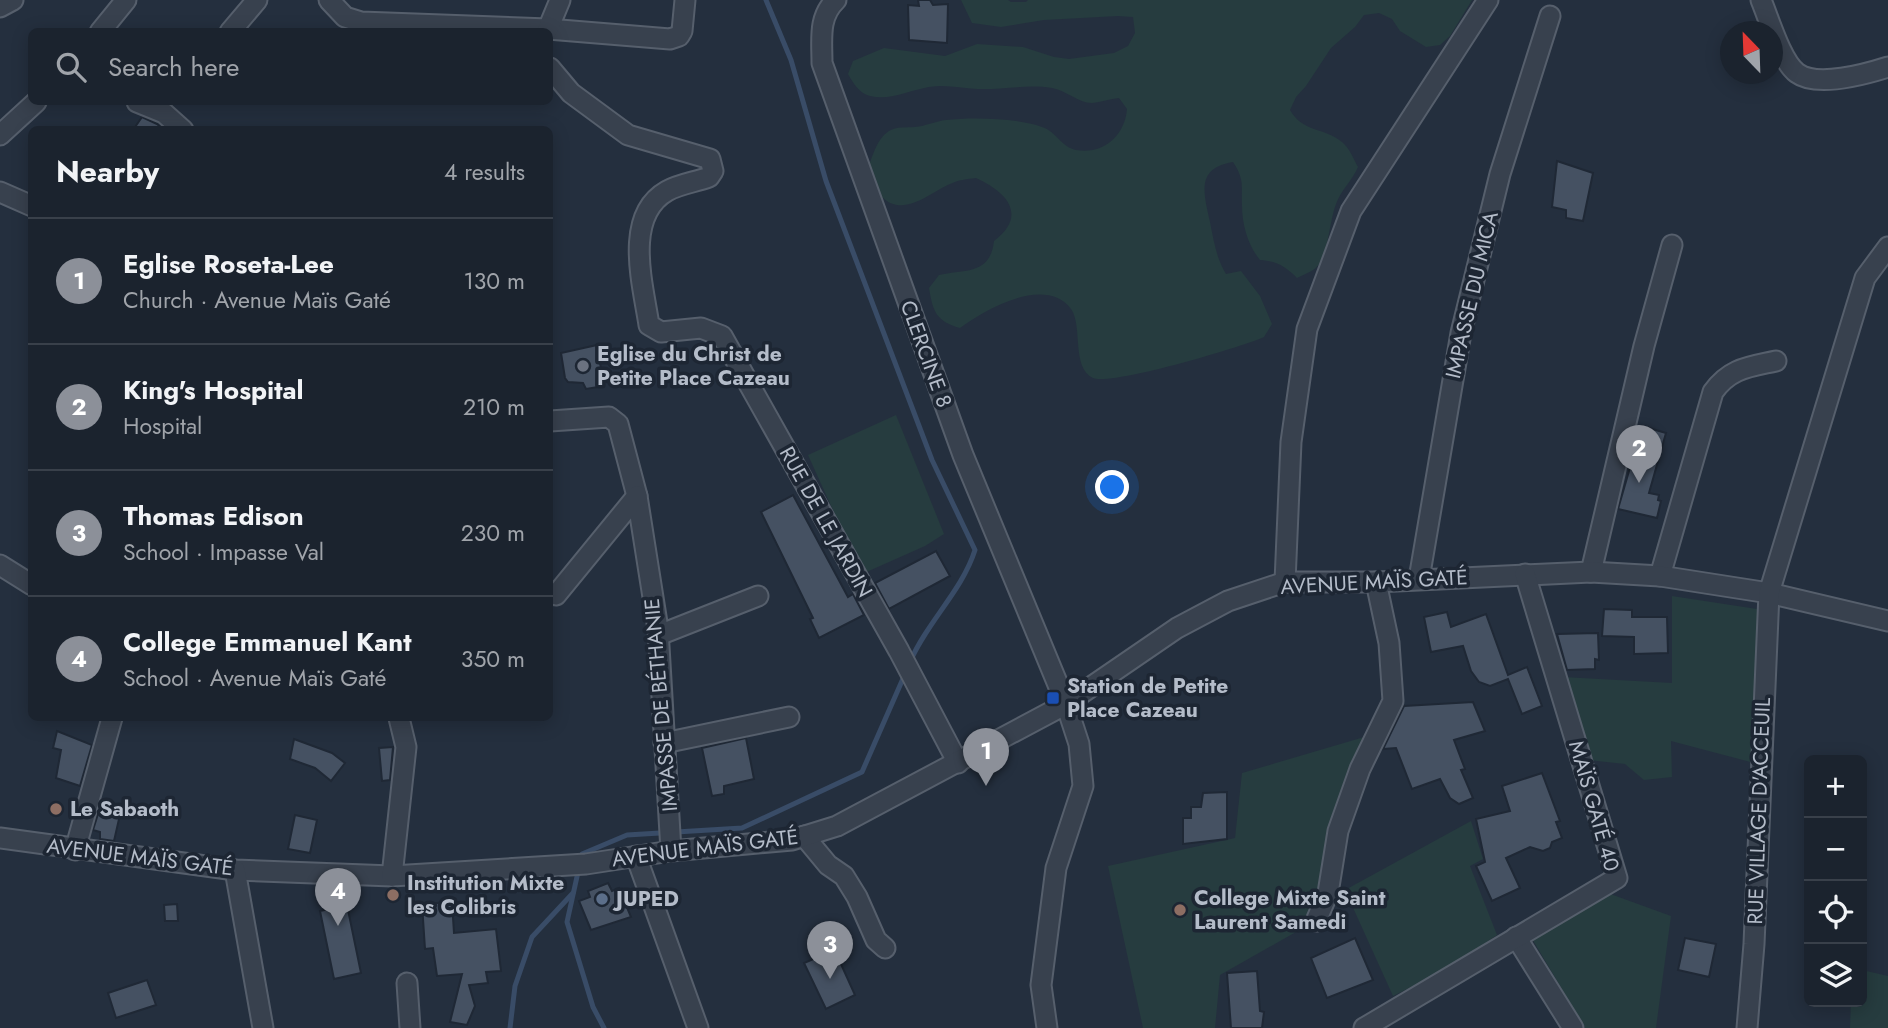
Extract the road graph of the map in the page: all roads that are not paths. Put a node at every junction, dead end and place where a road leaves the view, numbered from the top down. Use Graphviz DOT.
graph roads {
  1 [pos="13,0"];
  2 [pos="126,0"];
  3 [pos="257,0"];
  4 [pos="560,0"];
  5 [pos="685,0"];
  6 [pos="836,0"];
  7 [pos="1488,0"];
  8 [pos="1761,0"];
  9 [pos="336,3"];
  10 [pos="0,7"];
  11 [pos="1550,16"];
  12 [pos="103,28"];
  13 [pos="233,28"];
  14 [pos="479,28"];
  15 [pos="548,28"];
  16 [pos="553,29"];
  17 [pos="1888,68"];
  18 [pos="553,72"];
  19 [pos="33,105"];
  20 [pos="169,107"];
  21 [pos="181,126"];
  22 [pos="0,135"];
  23 [pos="0,192"];
  24 [pos="28,204"];
  25 [pos="1672,245"];
  26 [pos="1888,247"];
  27 [pos="1776,361"];
  28 [pos="553,421"];
  29 [pos="636,496"];
  30 [pos="0,565"];
  31 [pos="1591,572"];
  32 [pos="1525,574"];
  33 [pos="1660,576"];
  34 [pos="1419,579"];
  35 [pos="28,582"];
  36 [pos="1285,582"];
  37 [pos="1376,582"];
  38 [pos="1769,593"];
  39 [pos="556,595"];
  40 [pos="758,596"];
  41 [pos="1888,621"];
  42 [pos="659,635"];
  43 [pos="1066,704"];
  44 [pos="789,717"];
  45 [pos="111,721"];
  46 [pos="400,721"];
  47 [pos="664,743"];
  48 [pos="958,763"];
  49 [pos="804,836"];
  50 [pos="0,838"];
  51 [pos="671,846"];
  52 [pos="75,850"];
  53 [pos="636,856"];
  54 [pos="235,870"];
  55 [pos="392,876"];
  56 [pos="1316,921"];
  57 [pos="1517,937"];
  58 [pos="885,948"];
  59 [pos="407,984"];
  60 [pos="263,1028"];
  61 [pos="410,1028"];
  62 [pos="698,1028"];
  63 [pos="1047,1028"];
  64 [pos="1364,1028"];
  65 [pos="1573,1028"];
  66 [pos="1747,1028"];
  1 -- 10 [label="street"];
  2 -- 12 [label="street"];
  3 -- 13 [label="street"];
  4 -- 15 [label="street"];
  5 -- 16 [label="street"];
  6 -- 43 [label="street, CLERCINE 8"];
  7 -- 36 [label="street"];
  8 -- 17 [label="street"];
  9 -- 14 [label="street"];
  11 -- 34 [label="street, IMPASSE DU MICA"];
  18 -- 48 [label="street, RUE DE LE JARDIN"];
  19 -- 22 [label="street"];
  20 -- 21 [label="street"];
  23 -- 24 [label="street"];
  25 -- 31 [label="street"];
  26 -- 38 [label="street, RUE VILLAGE D'ACCEUIL"];
  27 -- 33 [label="street"];
  28 -- 29 [label="street, IMPASSE DE BÉTHANIE"];
  29 -- 39 [label="street"];
  29 -- 42 [label="street, IMPASSE DE BÉTHANIE"];
  30 -- 35 [label="street"];
  31 -- 32 [label="street, AVENUE MAÏS GATÉ"];
  31 -- 33 [label="street, AVENUE MAÏS GATÉ"];
  32 -- 34 [label="street, AVENUE MAÏS GATÉ"];
  32 -- 57 [label="street, MAÏS GATÉ 40"];
  33 -- 38 [label="street, AVENUE MAÏS GATÉ"];
  34 -- 37 [label="street, AVENUE MAÏS GATÉ"];
  36 -- 37 [label="street, AVENUE MAÏS GATÉ"];
  36 -- 43 [label="street, AVENUE MAÏS GATÉ"];
  37 -- 56 [label="street"];
  38 -- 41 [label="street, AVENUE MAÏS GATÉ"];
  38 -- 66 [label="street, RUE VILLAGE D'ACCEUIL"];
  40 -- 42 [label="street"];
  42 -- 47 [label="street, IMPASSE DE BÉTHANIE"];
  43 -- 48 [label="street, AVENUE MAÏS GATÉ"];
  43 -- 63 [label="street, CLERCINE 8"];
  44 -- 47 [label="street"];
  45 -- 52 [label="street"];
  46 -- 55 [label="street"];
  47 -- 51 [label="street, IMPASSE DE BÉTHANIE"];
  48 -- 49 [label="street, AVENUE MAÏS GATÉ"];
  49 -- 51 [label="street, AVENUE MAÏS GATÉ"];
  49 -- 58 [label="street"];
  50 -- 52 [label="street, AVENUE MAÏS GATÉ"];
  51 -- 53 [label="street, AVENUE MAÏS GATÉ"];
  52 -- 54 [label="street, AVENUE MAÏS GATÉ"];
  53 -- 55 [label="street, AVENUE MAÏS GATÉ"];
  53 -- 62 [label="street"];
  54 -- 55 [label="street, AVENUE MAÏS GATÉ"];
  54 -- 60 [label="street"];
  57 -- 64 [label="street, MAÏS GATÉ 40"];
  57 -- 65 [label="street"];
  59 -- 61 [label="street"];
}
